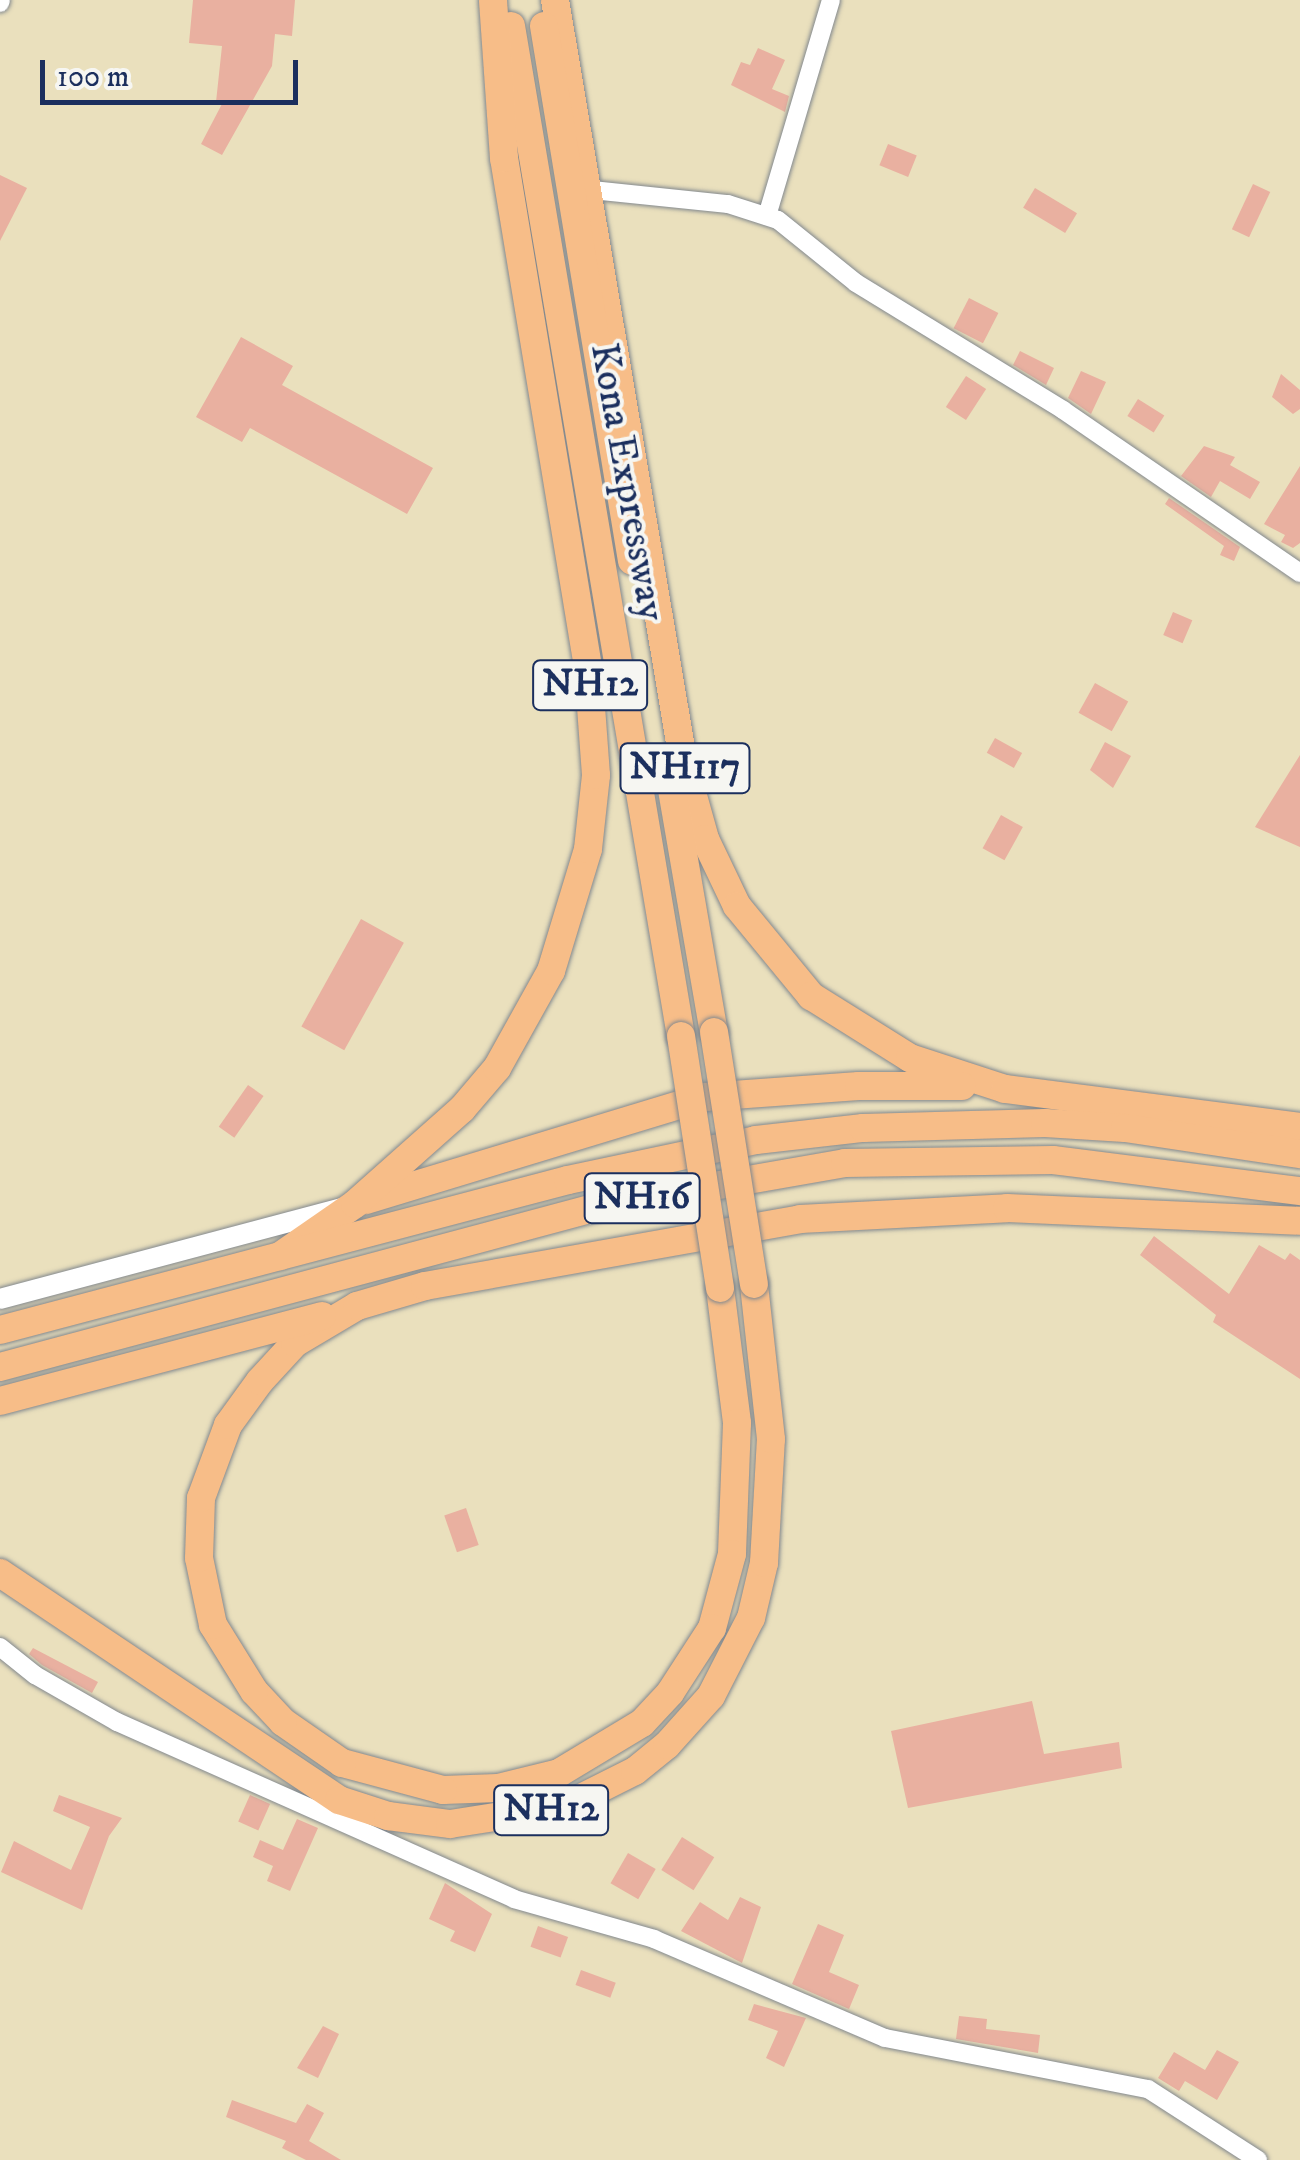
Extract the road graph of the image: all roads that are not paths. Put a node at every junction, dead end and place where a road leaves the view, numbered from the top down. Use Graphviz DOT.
graph roads {
  1 [pos="493,0"];
  2 [pos="507,0"];
  3 [pos="541,0"];
  4 [pos="555,0"];
  5 [pos="831,0"];
  6 [pos="592,190"];
  7 [pos="766,216"];
  8 [pos="1300,573"];
  9 [pos="1005,1089"];
  10 [pos="1300,1127"];
  11 [pos="1300,1154"];
  12 [pos="1300,1190"];
  13 [pos="355,1204"];
  14 [pos="1300,1221"];
  15 [pos="280,1256"];
  16 [pos="0,1299"];
  17 [pos="357,1306"];
  18 [pos="0,1330"];
  19 [pos="0,1366"];
  20 [pos="0,1401"];
  21 [pos="0,1574"];
  22 [pos="0,1647"];
  23 [pos="1258,2160"];
  1 -- 13 [label="highway, NH12"];
  2 -- 17 [label="highway, Kona Expressway / NH12, bridge"];
  3 -- 21 [label="highway, Kona Expressway / NH12, bridge"];
  4 -- 6 [label="highway, NH117"];
  5 -- 7 [label="street"];
  6 -- 7 [label="street"];
  6 -- 9 [label="highway, NH117"];
  7 -- 8 [label="street"];
  9 -- 10 [label="highway, NH117"];
  9 -- 13 [label="highway"];
  11 -- 15 [label="highway, NH16"];
  12 -- 19 [label="highway, NH16"];
  13 -- 15 [label="highway, NH12"];
  13 -- 16 [label="street"];
  14 -- 17 [label="highway"];
  15 -- 18 [label="highway, NH12"];
  17 -- 20 [label="highway"];
  22 -- 23 [label="street"];
}
